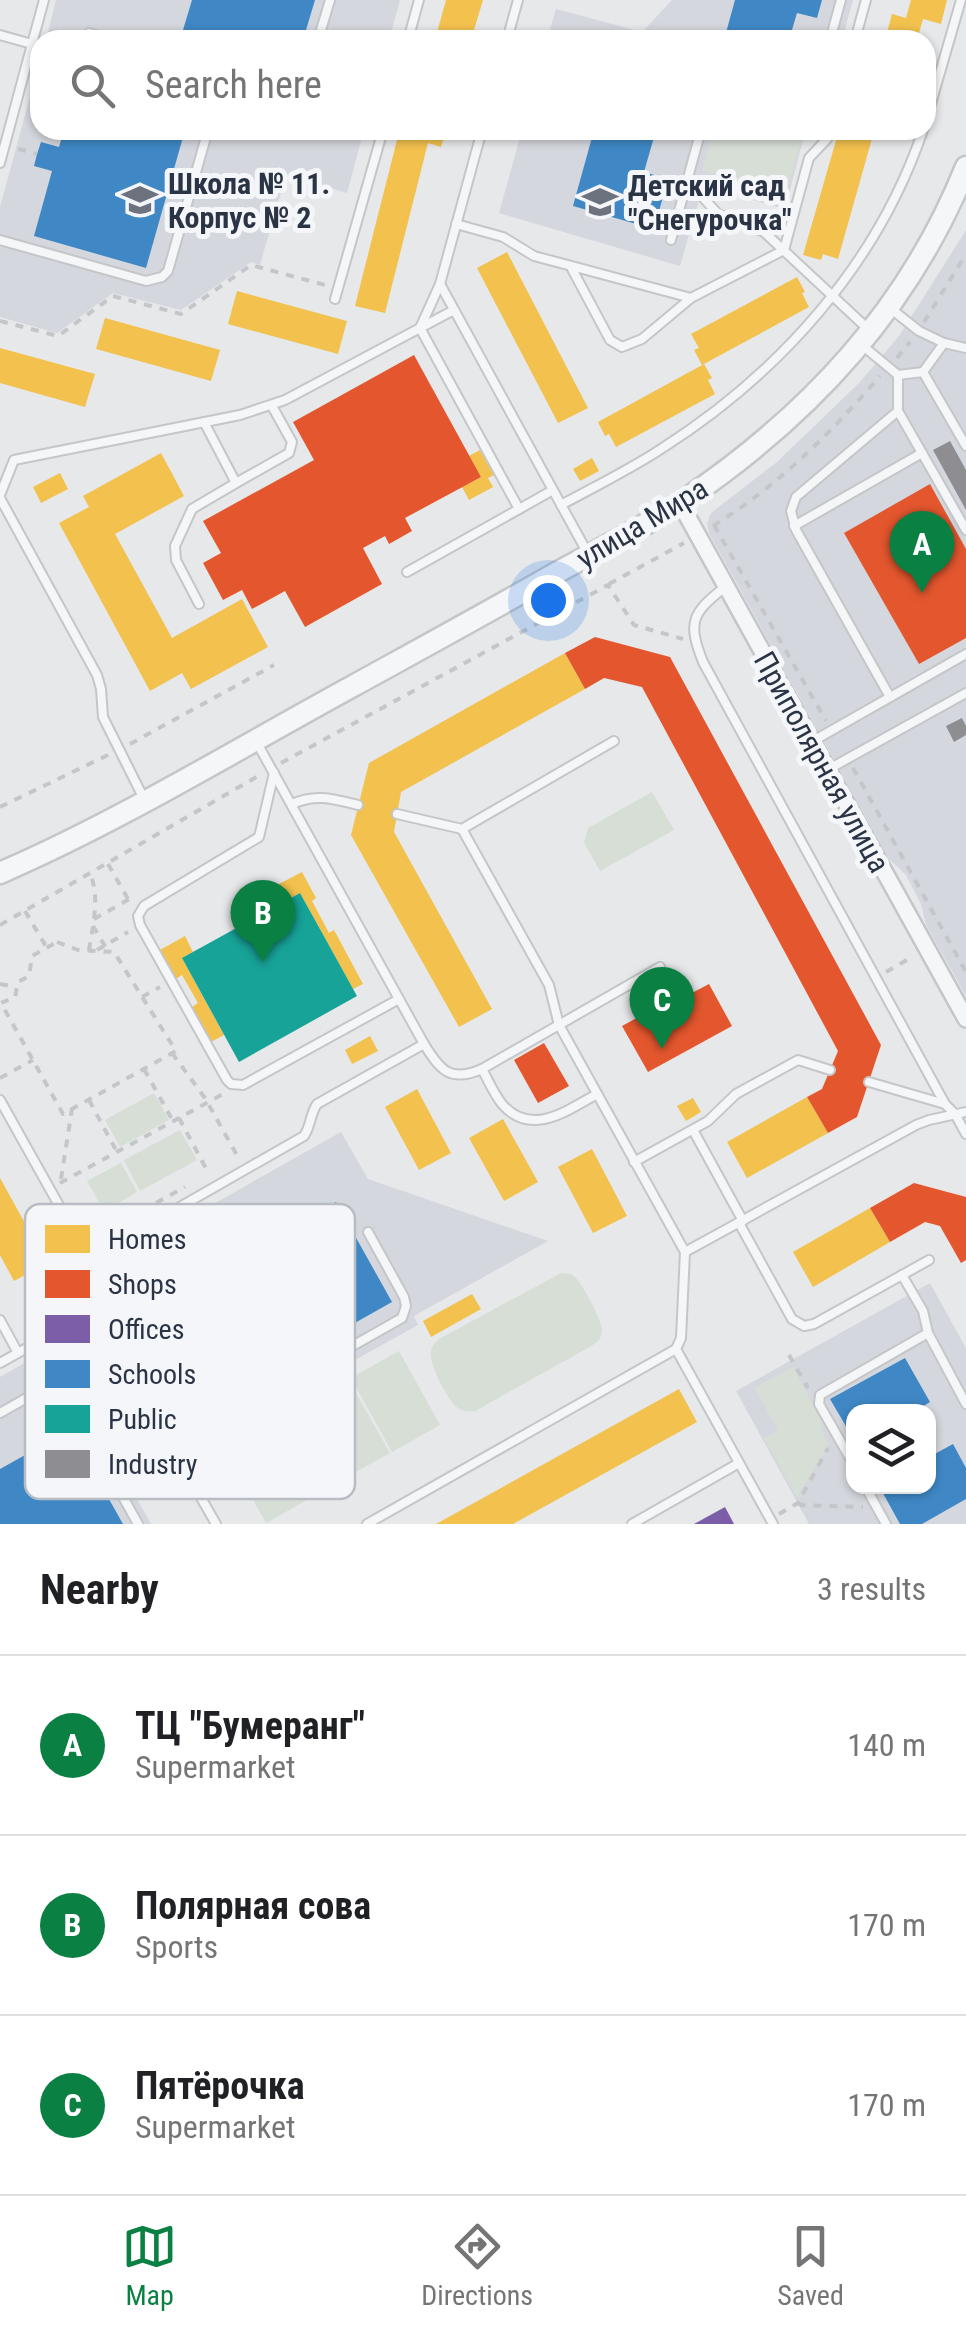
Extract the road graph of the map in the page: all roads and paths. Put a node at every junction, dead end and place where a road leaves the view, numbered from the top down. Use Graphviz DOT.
graph roads {
  1 [pos="44,0"];
  2 [pos="330,0"];
  3 [pos="419,0"];
  4 [pos="518,0"];
  5 [pos="841,0"];
  6 [pos="866,0"];
  7 [pos="961,0"];
  8 [pos="36,30"];
  9 [pos="321,30"];
  10 [pos="411,30"];
  11 [pos="510,30"];
  12 [pos="833,30"];
  13 [pos="858,30"];
  14 [pos="0,35"];
  15 [pos="30,43"];
  16 [pos="30,52"];
  17 [pos="936,87"];
  18 [pos="205,140"];
  19 [pos="380,140"];
  20 [pos="479,140"];
  21 [pos="698,140"];
  22 [pos="826,140"];
  23 [pos="919,140"];
  24 [pos="5,146"];
  25 [pos="37,154"];
  26 [pos="0,163"];
  27 [pos="966,167"];
  28 [pos="687,180"];
  29 [pos="456,224"];
  30 [pos="0,240"];
  31 [pos="671,240"];
  32 [pos="784,250"];
  33 [pos="966,254"];
  34 [pos="572,267"];
  35 [pos="440,284"];
  36 [pos="336,294"];
  37 [pos="834,296"];
  38 [pos="691,298"];
  39 [pos="890,308"];
  40 [pos="454,310"];
  41 [pos="0,320"];
  42 [pos="420,328"];
  43 [pos="919,330"];
  44 [pos="866,338"];
  45 [pos="944,343"];
  46 [pos="966,348"];
  47 [pos="888,367"];
  48 [pos="923,372"];
  49 [pos="898,375"];
  50 [pos="272,406"];
  51 [pos="898,411"];
  52 [pos="204,422"];
  53 [pos="966,446"];
  54 [pos="922,453"];
  55 [pos="0,456"];
  56 [pos="14,460"];
  57 [pos="236,483"];
  58 [pos="552,490"];
  59 [pos="0,497"];
  60 [pos="680,503"];
  61 [pos="561,506"];
  62 [pos="519,509"];
  63 [pos="794,526"];
  64 [pos="966,530"];
  65 [pos="698,535"];
  66 [pos="589,555"];
  67 [pos="407,572"];
  68 [pos="608,585"];
  69 [pos="725,587"];
  70 [pos="199,604"];
  71 [pos="695,643"];
  72 [pos="966,654"];
  73 [pos="274,665"];
  74 [pos="966,693"];
  75 [pos="890,697"];
  76 [pos="255,740"];
  77 [pos="614,741"];
  78 [pos="811,742"];
  79 [pos="119,750"];
  80 [pos="827,770"];
  81 [pos="273,771"];
  82 [pos="145,801"];
  83 [pos="292,804"];
  84 [pos="358,805"];
  85 [pos="0,808"];
  86 [pos="397,814"];
  87 [pos="462,828"];
  88 [pos="107,864"];
  89 [pos="0,873"];
  90 [pos="90,873"];
  91 [pos="25,910"];
  92 [pos="139,920"];
  93 [pos="0,925"];
  94 [pos="93,926"];
  95 [pos="105,945"];
  96 [pos="47,948"];
  97 [pos="92,951"];
  98 [pos="109,952"];
  99 [pos="660,967"];
  100 [pos="171,980"];
  101 [pos="0,984"];
  102 [pos="17,988"];
  103 [pos="142,997"];
  104 [pos="399,999"];
  105 [pos="966,1019"];
  106 [pos="559,1025"];
  107 [pos="424,1044"];
  108 [pos="172,1054"];
  109 [pos="33,1060"];
  110 [pos="482,1068"];
  111 [pos="144,1069"];
  112 [pos="830,1070"];
  113 [pos="0,1078"];
  114 [pos="869,1082"];
  115 [pos="227,1092"];
  116 [pos="598,1094"];
  117 [pos="0,1100"];
  118 [pos="89,1100"];
  119 [pos="208,1102"];
  120 [pos="945,1104"];
  121 [pos="72,1109"];
  122 [pos="966,1112"];
  123 [pos="955,1114"];
  124 [pos="176,1120"];
  125 [pos="693,1130"];
  126 [pos="966,1134"];
  127 [pos="117,1152"];
  128 [pos="634,1162"];
  129 [pos="246,1170"];
  130 [pos="209,1174"];
  131 [pos="198,1180"];
  132 [pos="60,1184"];
  133 [pos="50,1189"];
  134 [pos="58,1204"];
  135 [pos="154,1204"];
  136 [pos="185,1204"];
  137 [pos="741,1222"];
  138 [pos="368,1232"];
  139 [pos="685,1252"];
  140 [pos="929,1260"];
  141 [pos="902,1275"];
  142 [pos="0,1320"];
  143 [pos="928,1333"];
  144 [pos="355,1345"];
  145 [pos="25,1349"];
  146 [pos="676,1349"];
  147 [pos="18,1353"];
  148 [pos="789,1355"];
  149 [pos="0,1363"];
  150 [pos="25,1399"];
  151 [pos="819,1404"];
  152 [pos="966,1404"];
  153 [pos="0,1413"];
  154 [pos="836,1435"];
  155 [pos="846,1452"];
  156 [pos="739,1463"];
  157 [pos="870,1494"];
  158 [pos="124,1499"];
  159 [pos="199,1499"];
  160 [pos="798,1503"];
  161 [pos="877,1507"];
  162 [pos="772,1521"];
  163 [pos="211,1522"];
  164 [pos="138,1524"];
  165 [pos="367,1524"];
  166 [pos="632,1524"];
  167 [pos="886,1524"];
  1 -- 8 [label="lane"];
  2 -- 9 [label="lane"];
  3 -- 10 [label="lane"];
  4 -- 11 [label="lane"];
  5 -- 12 [label="lane"];
  6 -- 13 [label="lane"];
  7 -- 17 [label="lane"];
  14 -- 15 [label="lane"];
  16 -- 24 [label="lane"];
  18 -- 30 [label="lane"];
  19 -- 36 [label="lane"];
  20 -- 29 [label="lane"];
  21 -- 28 [label="lane"];
  22 -- 32 [label="lane"];
  23 -- 37 [label="lane"];
  24 -- 25 [label="path"];
  24 -- 26 [label="lane"];
  27 -- 39 [label="street, улица Мира"];
  28 -- 31 [label="lane"];
  28 -- 32 [label="lane"];
  29 -- 34 [label="lane"];
  29 -- 35 [label="lane"];
  32 -- 37 [label="lane"];
  32 -- 38 [label="lane"];
  33 -- 43 [label="path"];
  34 -- 38 [label="lane"];
  34 -- 38 [label="lane"];
  35 -- 40 [label="lane"];
  35 -- 42 [label="lane"];
  36 -- 41 [label="path"];
  37 -- 44 [label="lane"];
  37 -- 61 [label="lane"];
  39 -- 43 [label="lane"];
  39 -- 44 [label="street, улица Мира"];
  40 -- 42 [label="lane"];
  40 -- 58 [label="lane"];
  42 -- 50 [label="lane"];
  42 -- 62 [label="lane"];
  43 -- 45 [label="lane"];
  43 -- 47 [label="path"];
  44 -- 47 [label="lane"];
  44 -- 60 [label="street, улица Мира"];
  45 -- 46 [label="lane"];
  45 -- 48 [label="lane"];
  47 -- 49 [label="lane"];
  47 -- 65 [label="path"];
  48 -- 49 [label="lane"];
  48 -- 53 [label="lane"];
  49 -- 51 [label="lane"];
  50 -- 52 [label="lane"];
  50 -- 57 [label="lane"];
  51 -- 54 [label="lane"];
  51 -- 63 [label="lane"];
  52 -- 56 [label="lane"];
  52 -- 57 [label="lane"];
  54 -- 63 [label="lane"];
  54 -- 64 [label="lane"];
  55 -- 56 [label="lane"];
  56 -- 59 [label="lane"];
  57 -- 70 [label="lane"];
  58 -- 61 [label="lane"];
  58 -- 62 [label="lane"];
  59 -- 79 [label="lane"];
  60 -- 65 [label="street, Приполярная улица"];
  60 -- 66 [label="street, улица Мира"];
  61 -- 66 [label="lane"];
  62 -- 67 [label="lane"];
  63 -- 75 [label="lane"];
  65 -- 68 [label="path"];
  65 -- 69 [label="street, Приполярная улица"];
  66 -- 76 [label="street, улица Мира"];
  68 -- 71 [label="path"];
  68 -- 81 [label="path"];
  69 -- 71 [label="lane"];
  69 -- 78 [label="street, Приполярная улица"];
  71 -- 120 [label="lane"];
  72 -- 75 [label="lane"];
  73 -- 79 [label="path"];
  74 -- 80 [label="lane"];
  75 -- 78 [label="lane"];
  76 -- 81 [label="lane"];
  76 -- 82 [label="street, улица Мира"];
  77 -- 87 [label="lane"];
  78 -- 80 [label="street, Приполярная улица"];
  79 -- 82 [label="lane"];
  79 -- 85 [label="path"];
  80 -- 105 [label="street, Приполярная улица"];
  81 -- 83 [label="lane"];
  81 -- 88 [label="path"];
  81 -- 92 [label="lane"];
  82 -- 89 [label="street, улица Мира"];
  83 -- 84 [label="lane"];
  83 -- 104 [label="lane"];
  86 -- 87 [label="lane"];
  87 -- 106 [label="lane"];
  88 -- 90 [label="path"];
  88 -- 92 [label="path"];
  90 -- 91 [label="path"];
  90 -- 94 [label="path"];
  91 -- 93 [label="path"];
  91 -- 96 [label="path"];
  92 -- 95 [label="path"];
  92 -- 100 [label="lane"];
  94 -- 95 [label="path"];
  94 -- 97 [label="path"];
  95 -- 97 [label="path"];
  95 -- 98 [label="path"];
  96 -- 97 [label="path"];
  96 -- 102 [label="path"];
  97 -- 98 [label="path"];
  98 -- 103 [label="path"];
  99 -- 106 [label="lane"];
  100 -- 103 [label="path"];
  100 -- 104 [label="lane"];
  101 -- 102 [label="path"];
  102 -- 109 [label="path"];
  103 -- 108 [label="path"];
  104 -- 107 [label="lane"];
  106 -- 110 [label="lane"];
  106 -- 116 [label="lane"];
  107 -- 110 [label="lane"];
  107 -- 129 [label="lane"];
  108 -- 111 [label="path"];
  108 -- 119 [label="path"];
  109 -- 113 [label="path"];
  109 -- 121 [label="path"];
  110 -- 116 [label="lane"];
  111 -- 118 [label="path"];
  111 -- 124 [label="path"];
  112 -- 125 [label="lane"];
  114 -- 120 [label="lane"];
  115 -- 119 [label="path"];
  116 -- 128 [label="lane"];
  117 -- 133 [label="lane"];
  118 -- 121 [label="path"];
  118 -- 127 [label="path"];
  119 -- 124 [label="path"];
  119 -- 129 [label="path"];
  120 -- 123 [label="lane"];
  121 -- 132 [label="path"];
  122 -- 123 [label="lane"];
  123 -- 126 [label="lane"];
  123 -- 137 [label="lane"];
  124 -- 127 [label="path"];
  124 -- 130 [label="path"];
  125 -- 128 [label="lane"];
  125 -- 137 [label="lane"];
  127 -- 132 [label="path"];
  128 -- 139 [label="lane"];
  129 -- 136 [label="lane"];
  131 -- 135 [label="path"];
  132 -- 133 [label="path"];
  133 -- 134 [label="lane"];
  137 -- 139 [label="lane"];
  137 -- 141 [label="lane"];
  138 -- 144 [label="lane"];
  139 -- 146 [label="lane"];
  140 -- 141 [label="lane"];
  141 -- 143 [label="lane"];
  142 -- 147 [label="lane"];
  143 -- 151 [label="lane"];
  143 -- 152 [label="lane"];
  145 -- 147 [label="lane"];
  146 -- 156 [label="lane"];
  146 -- 165 [label="lane"];
  147 -- 149 [label="lane"];
  148 -- 151 [label="path"];
  150 -- 153 [label="lane"];
  151 -- 154 [label="lane"];
  154 -- 155 [label="lane"];
  154 -- 160 [label="path"];
  156 -- 162 [label="lane"];
  156 -- 166 [label="lane"];
  157 -- 161 [label="lane"];
  158 -- 164 [label="lane"];
  159 -- 163 [label="lane"];
  160 -- 161 [label="path"];
  160 -- 162 [label="path"];
  161 -- 167 [label="lane"];
}
